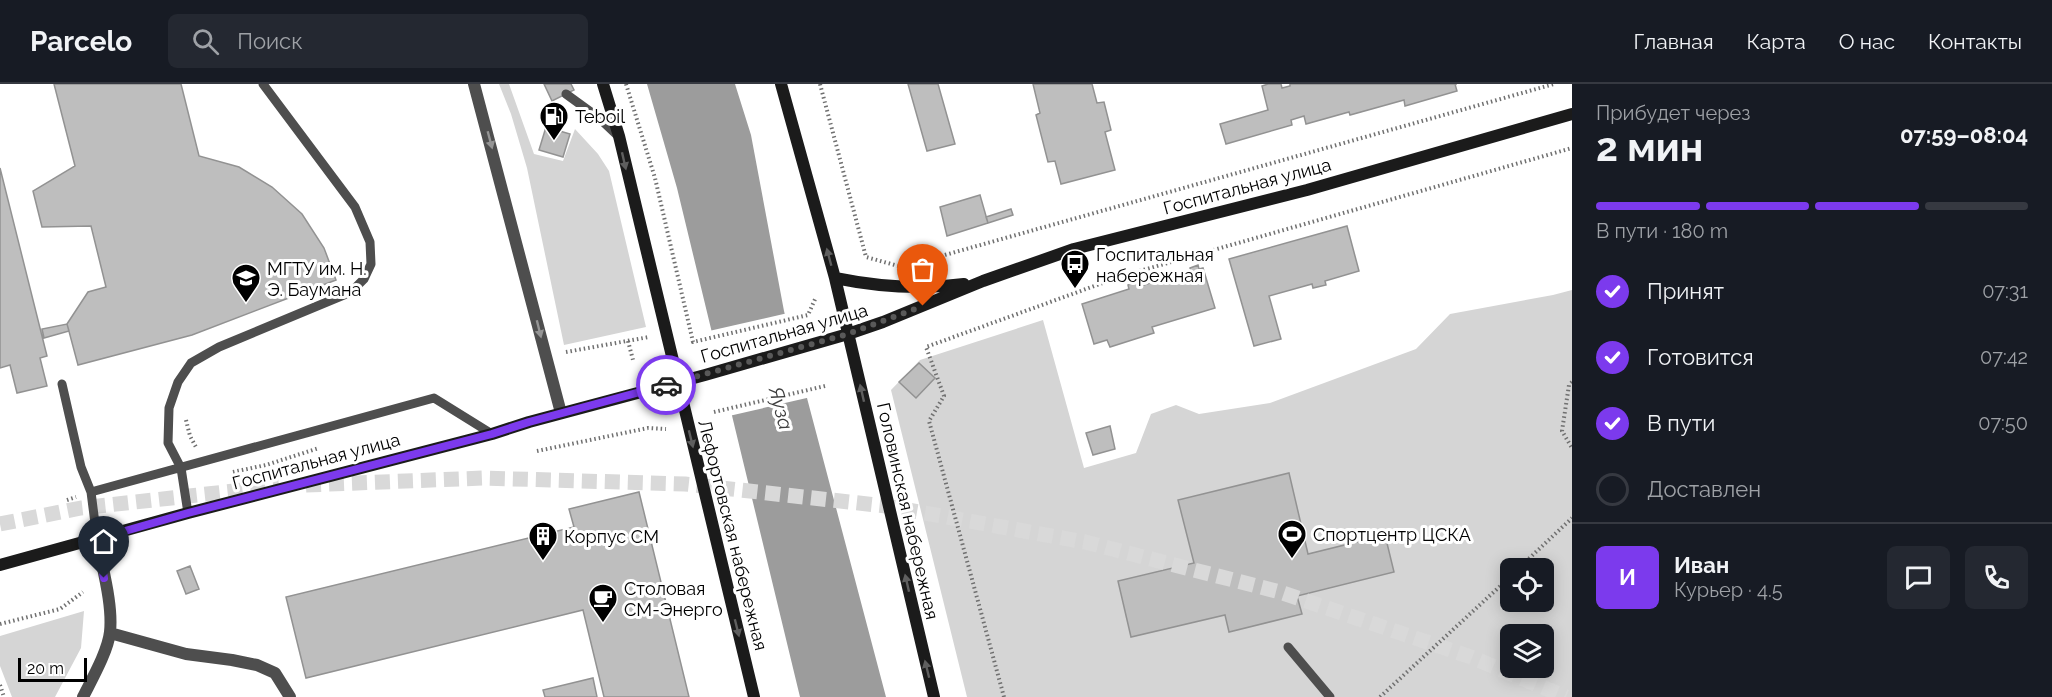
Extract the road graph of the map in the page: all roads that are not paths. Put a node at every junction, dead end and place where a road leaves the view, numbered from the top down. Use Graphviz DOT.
graph roads {
  1 [pos="263,84"];
  2 [pos="474,84"];
  3 [pos="603,84"];
  4 [pos="781,84"];
  5 [pos="566,94"];
  6 [pos="1572,114"];
  7 [pos="619,136"];
  8 [pos="834,278"];
  9 [pos="983,281"];
  10 [pos="848,334"];
  11 [pos="677,382"];
  12 [pos="62,384"];
  13 [pos="561,413"];
  14 [pos="492,434"];
  15 [pos="181,468"];
  16 [pos="91,492"];
  17 [pos="188,513"];
  18 [pos="97,539"];
  19 [pos="0,565"];
  20 [pos="110,633"];
  21 [pos="1288,647"];
  22 [pos="83,697"];
  23 [pos="290,697"];
  24 [pos="754,697"];
  25 [pos="934,697"];
  26 [pos="1330,697"];
  1 -- 15 [label="lane"];
  2 -- 13 [label="street, one-way"];
  3 -- 7 [label="main road, Лефортовская набережная"];
  8 -- 4 [label="main road, one-way"];
  5 -- 7 [label="lane"];
  6 -- 9 [label="main road, Госпитальная улица"];
  7 -- 11 [label="main road, Лефортовская набережная, one-way"];
  8 -- 9 [label="main road"];
  8 -- 10 [label="main road"];
  9 -- 10 [label="main road, Госпитальная улица"];
  10 -- 11 [label="main road, Госпитальная улица"];
  25 -- 10 [label="main road, Головинская набережная, one-way"];
  11 -- 13 [label="main road, Госпитальная улица"];
  11 -- 24 [label="main road, Лефортовская набережная, one-way"];
  12 -- 16 [label="lane"];
  13 -- 14 [label="main road, Госпитальная улица"];
  14 -- 15 [label="lane"];
  14 -- 17 [label="main road, Госпитальная улица"];
  15 -- 16 [label="lane"];
  15 -- 17 [label="lane"];
  16 -- 18 [label="lane"];
  17 -- 18 [label="main road, Госпитальная улица"];
  18 -- 19 [label="main road, Госпитальная улица"];
  18 -- 20 [label="street"];
  20 -- 22 [label="street"];
  20 -- 23 [label="street"];
  21 -- 26 [label="lane"];
}
